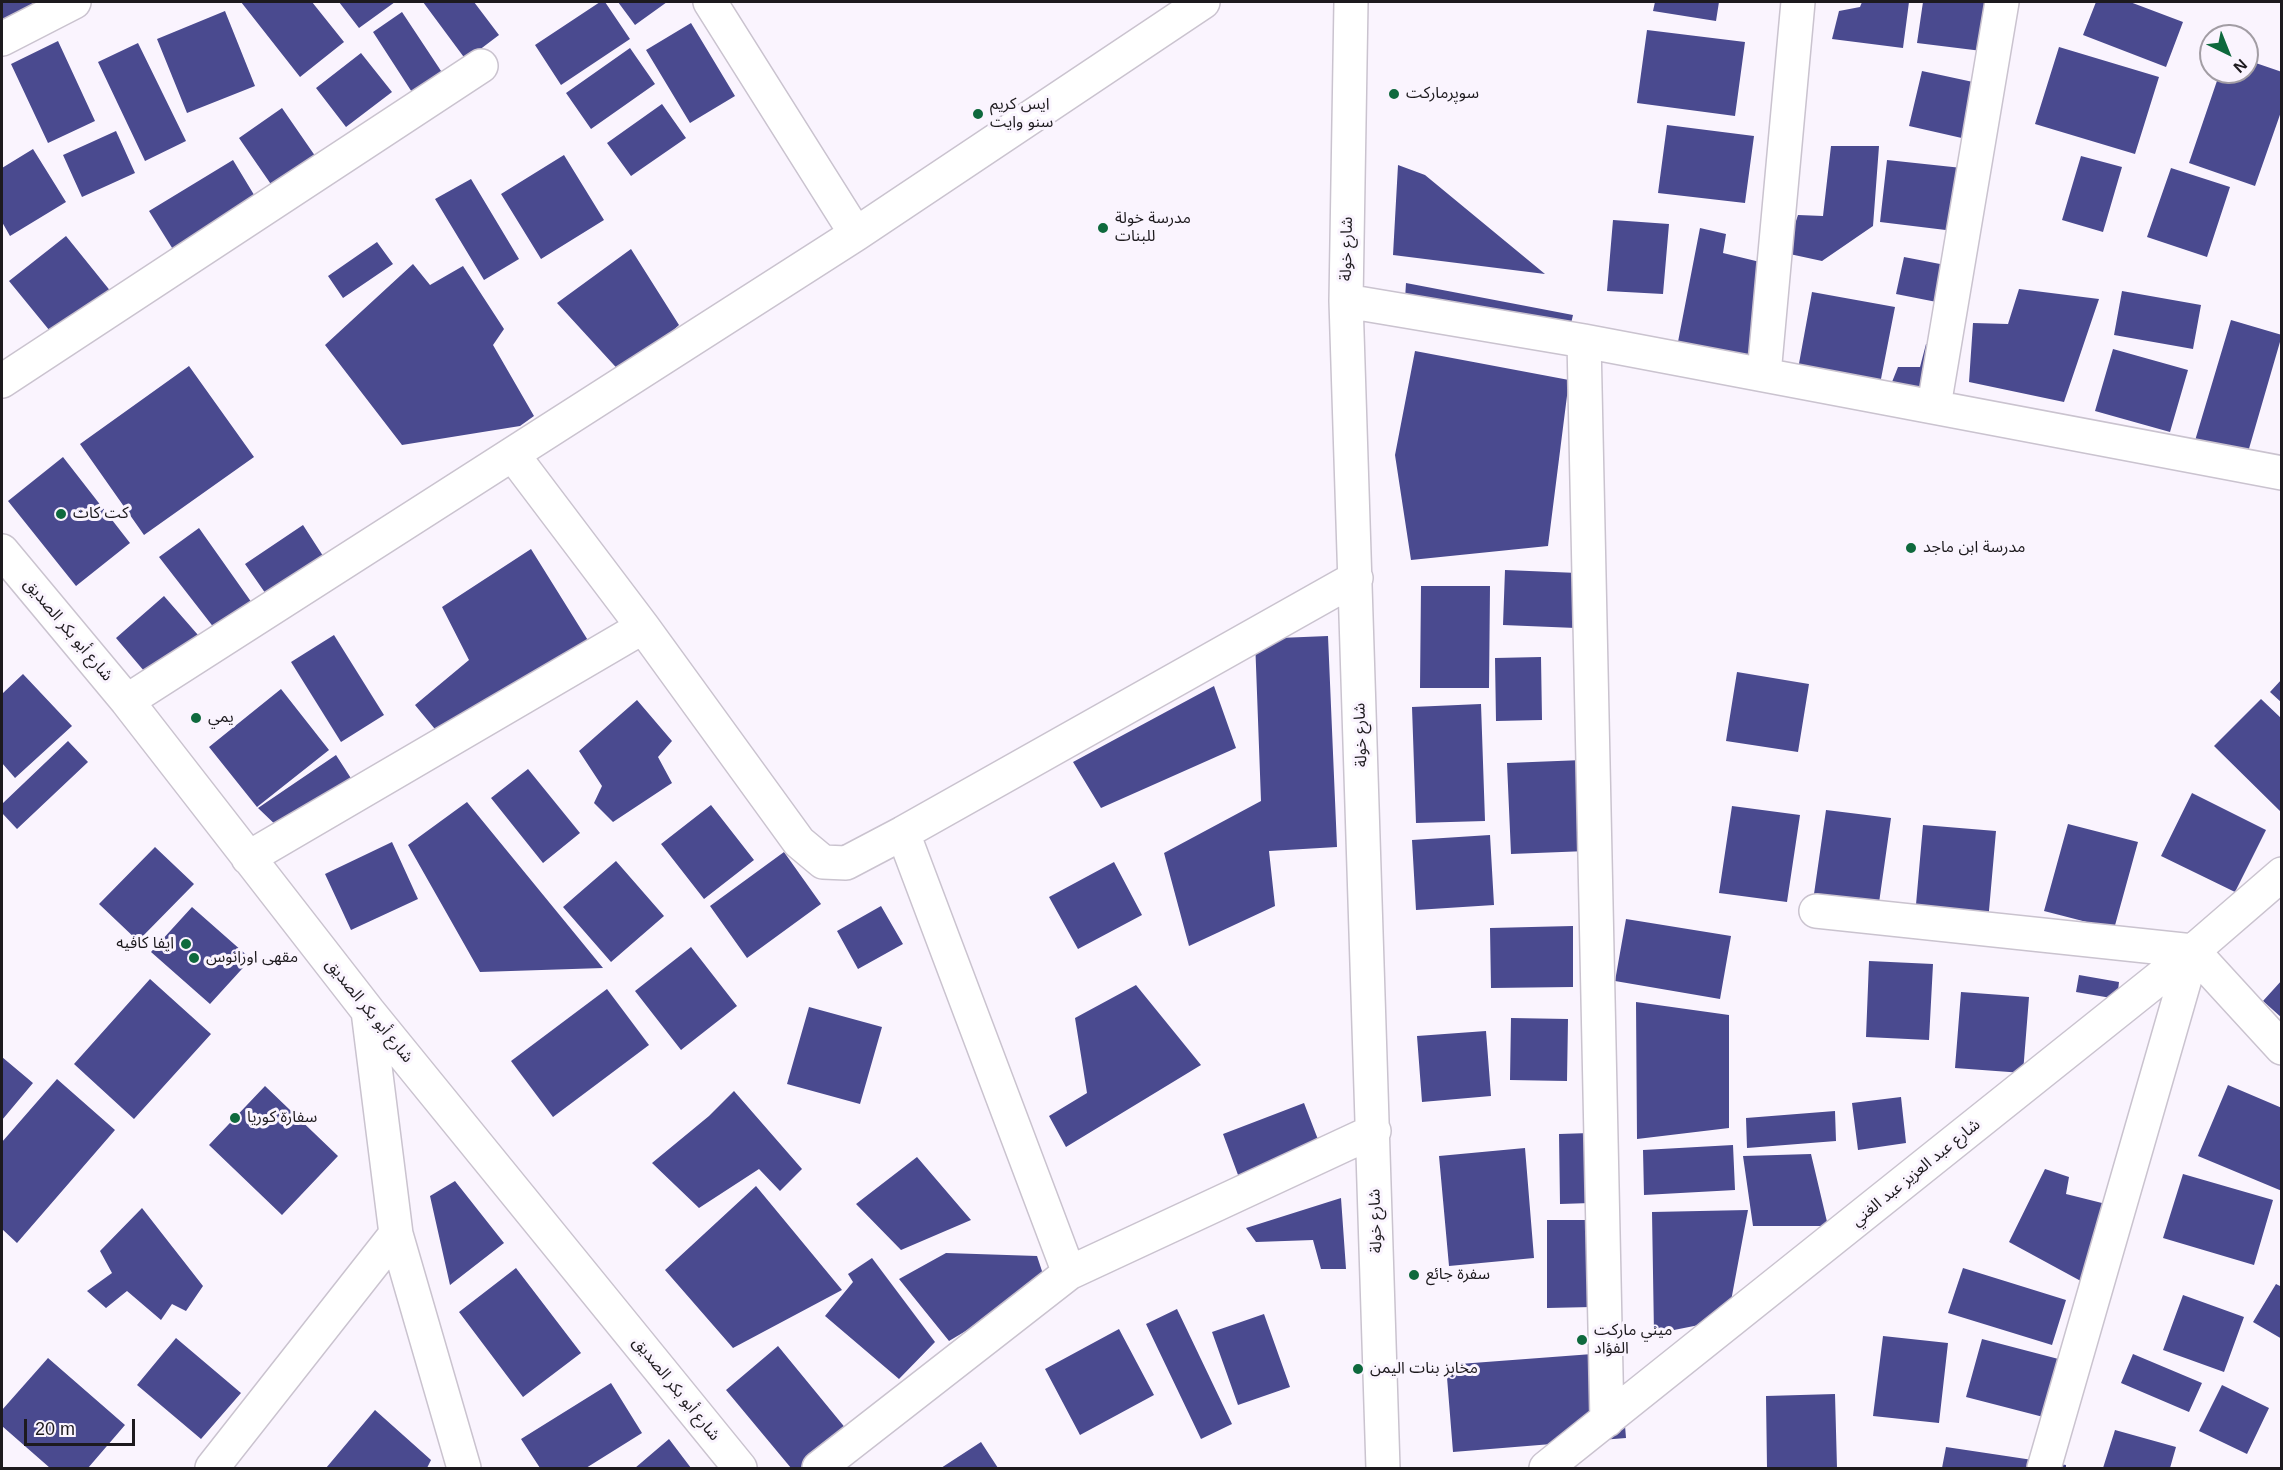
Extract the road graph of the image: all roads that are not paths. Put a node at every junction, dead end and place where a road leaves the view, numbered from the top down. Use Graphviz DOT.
graph roads {
  1 [pos="74,2"];
  2 [pos="710,2"];
  3 [pos="1203,2"];
  4 [pos="1352,2"];
  5 [pos="1798,2"];
  6 [pos="2002,2"];
  7 [pos="2,39"];
  8 [pos="481,66"];
  9 [pos="856,234"];
  10 [pos="1346,301"];
  11 [pos="1584,341"];
  12 [pos="1764,374"];
  13 [pos="2,381"];
  14 [pos="1934,406"];
  15 [pos="513,455"];
  16 [pos="2282,473"];
  17 [pos="2,551"];
  18 [pos="1356,578"];
  19 [pos="643,627"];
  20 [pos="127,700"];
  21 [pos="903,833"];
  22 [pos="248,858"];
  23 [pos="2282,874"];
  24 [pos="1816,912"];
  25 [pos="2193,951"];
  26 [pos="369,1011"];
  27 [pos="2282,1048"];
  28 [pos="1374,1131"];
  29 [pos="396,1234"];
  30 [pos="1069,1273"];
  31 [pos="1607,1420"];
  32 [pos="212,1468"];
  33 [pos="464,1468"];
  34 [pos="741,1468"];
  35 [pos="819,1468"];
  36 [pos="1383,1468"];
  37 [pos="1546,1468"];
  38 [pos="2044,1468"];
  1 -- 7 [label="street"];
  2 -- 9 [label="street"];
  3 -- 9 [label="street"];
  4 -- 10 [label="street, شارع خولة"];
  5 -- 12 [label="street"];
  6 -- 14 [label="street"];
  8 -- 13 [label="street"];
  9 -- 15 [label="street"];
  10 -- 11 [label="street"];
  10 -- 18 [label="street, شارع خولة"];
  11 -- 12 [label="street"];
  11 -- 31 [label="street"];
  12 -- 14 [label="street"];
  14 -- 16 [label="street"];
  15 -- 19 [label="street"];
  15 -- 20 [label="street"];
  17 -- 20 [label="street, شارع أبو بكر الصديق"];
  18 -- 21 [label="street"];
  18 -- 28 [label="street, شارع خولة"];
  19 -- 21 [label="street"];
  19 -- 22 [label="street"];
  20 -- 22 [label="street, شارع أبو بكر الصديق"];
  21 -- 30 [label="street"];
  22 -- 26 [label="street, شارع أبو بكر الصديق"];
  23 -- 25 [label="street, شارع عبد العزيز عبد الغني"];
  24 -- 25 [label="street"];
  25 -- 27 [label="street"];
  25 -- 31 [label="street, شارع عبد العزيز عبد الغني"];
  25 -- 38 [label="street"];
  26 -- 29 [label="street"];
  26 -- 34 [label="street, شارع أبو بكر الصديق"];
  28 -- 30 [label="street"];
  28 -- 36 [label="street, شارع خولة"];
  29 -- 32 [label="street"];
  29 -- 33 [label="street"];
  30 -- 35 [label="street"];
  31 -- 37 [label="street, شارع عبد العزيز عبد الغني"];
}
